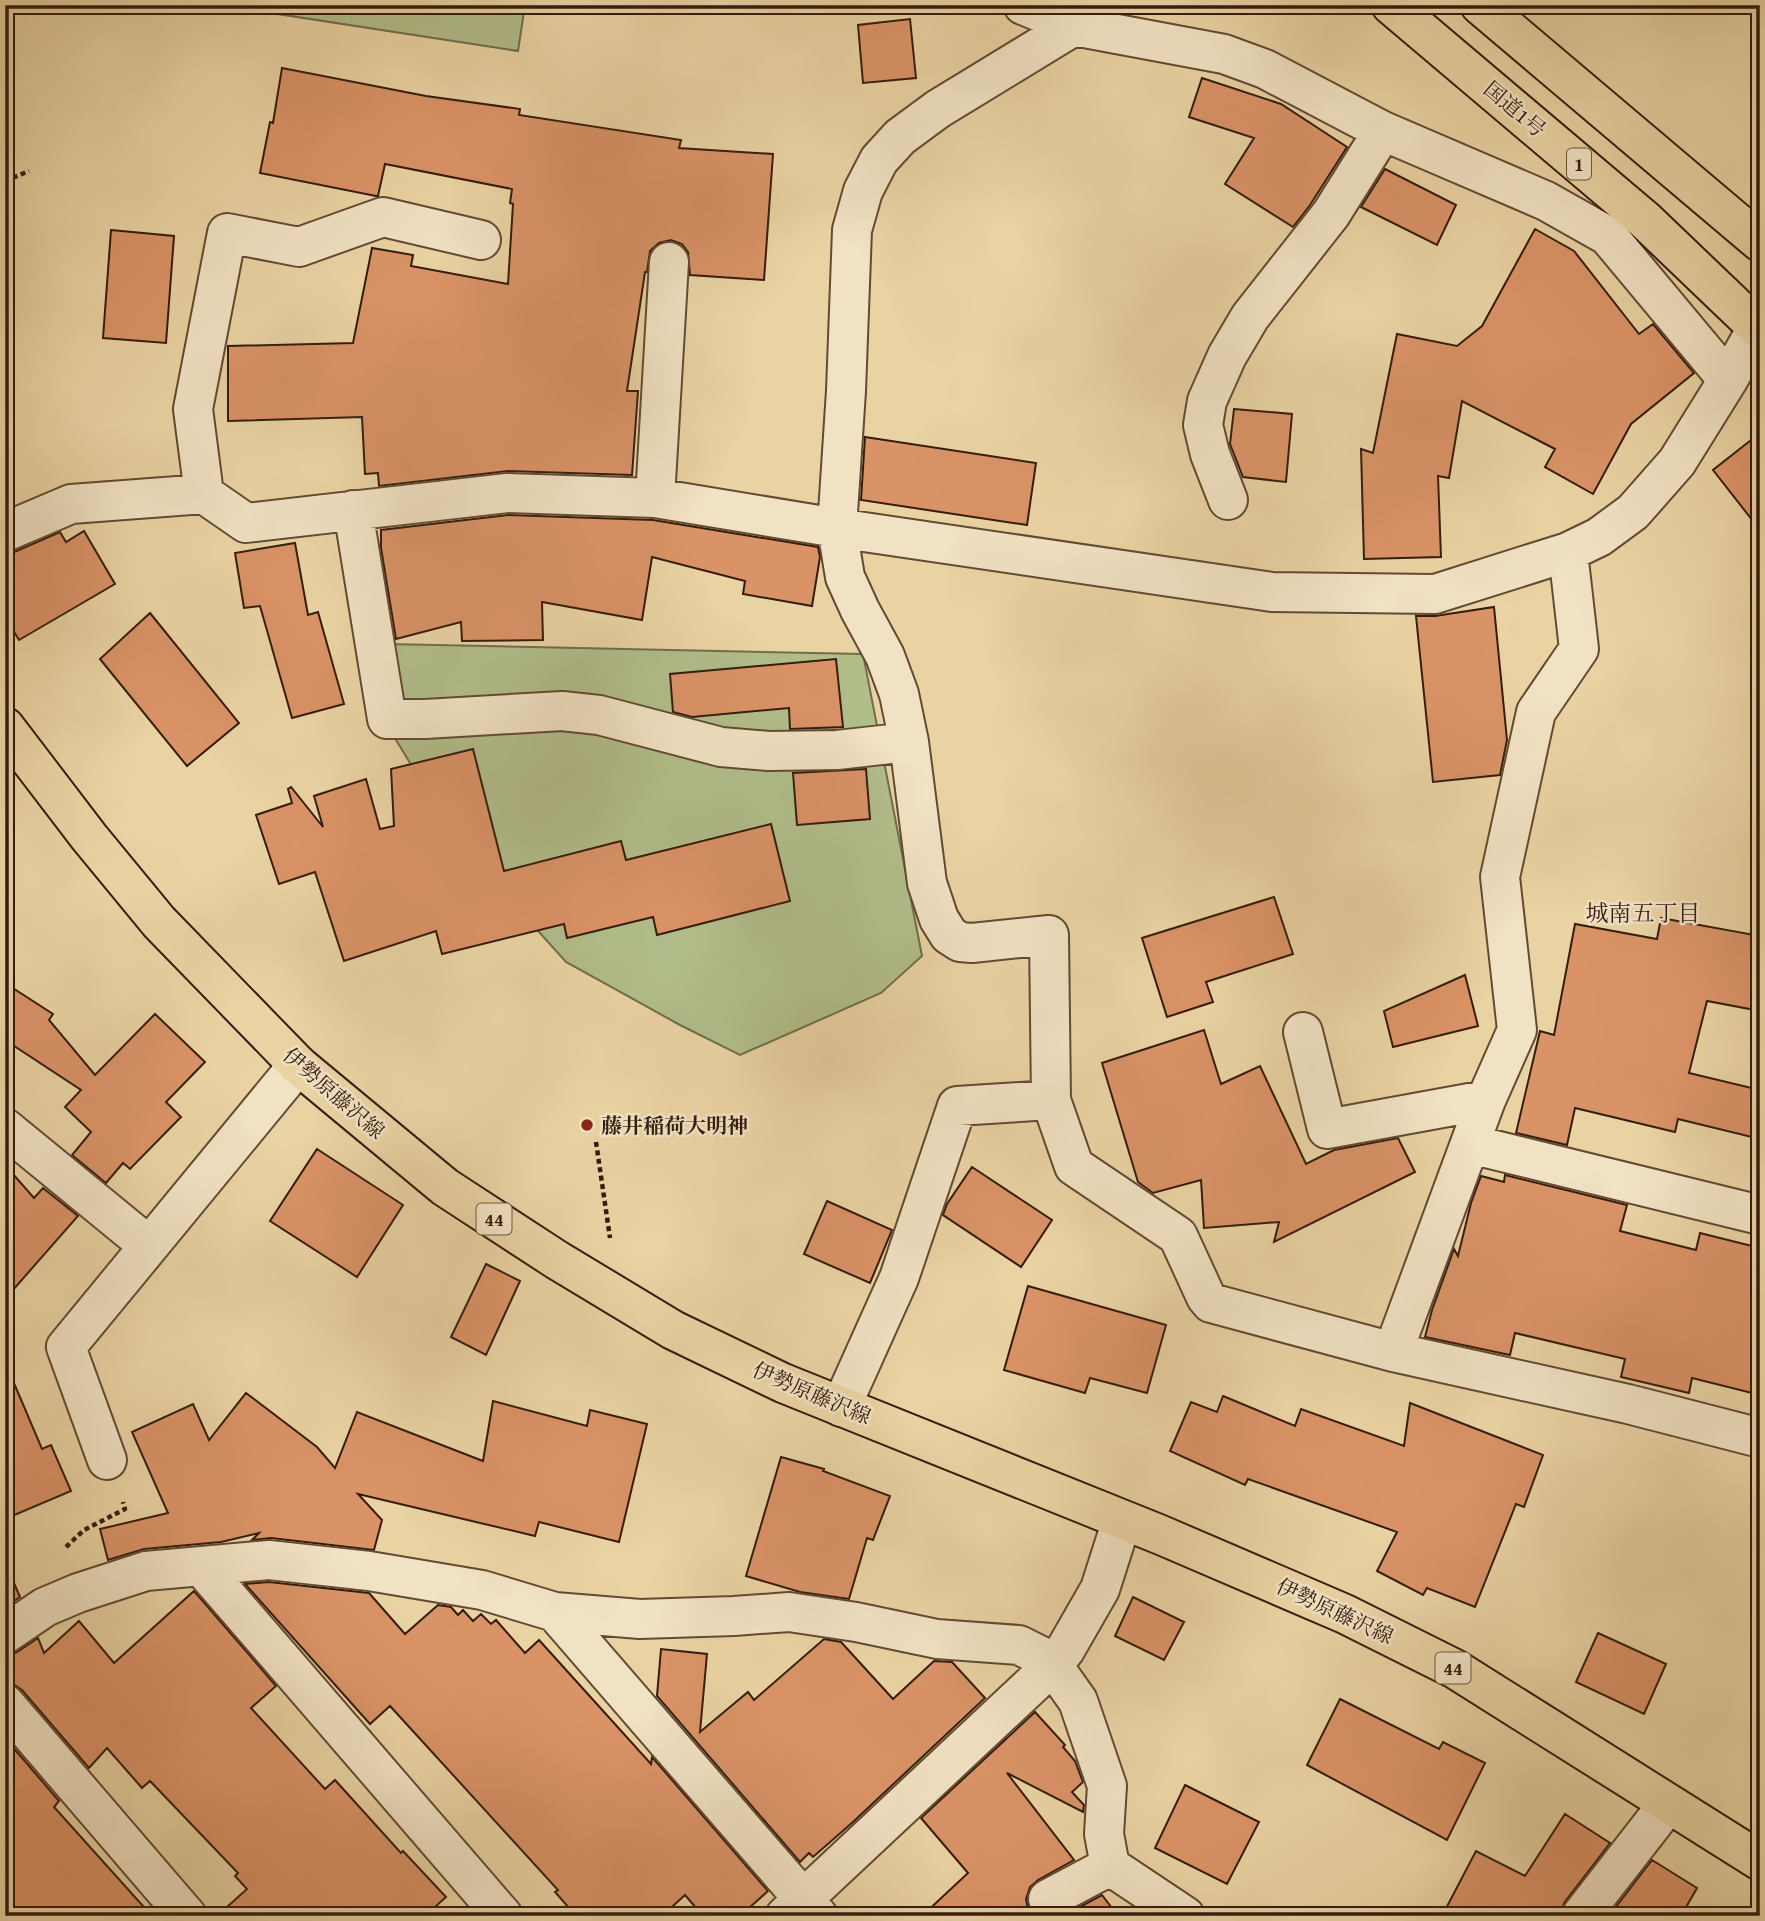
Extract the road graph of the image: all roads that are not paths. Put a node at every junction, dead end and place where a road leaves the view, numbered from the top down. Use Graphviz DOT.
graph roads {
  1 [pos="1023,5"];
  2 [pos="1391,5"];
  3 [pos="1480,5"];
  4 [pos="1074,26"];
  5 [pos="1383,131"];
  6 [pos="481,240"];
  7 [pos="1760,242"];
  8 [pos="669,262"];
  9 [pos="1758,329"];
  10 [pos="1728,380"];
  11 [pos="204,494"];
  12 [pos="655,498"];
  13 [pos="1228,500"];
  14 [pos="353,510"];
  15 [pos="836,528"];
  16 [pos="5,532"];
  17 [pos="1568,552"];
  18 [pos="5,727"];
  19 [pos="909,741"];
  20 [pos="1303,1032"];
  21 [pos="298,1065"];
  22 [pos="1051,1100"];
  23 [pos="1486,1100"];
  24 [pos="5,1128"];
  25 [pos="1470,1144"];
  26 [pos="1760,1215"];
  27 [pos="149,1246"];
  28 [pos="1393,1352"];
  29 [pos="841,1407"];
  30 [pos="1760,1438"];
  31 [pos="107,1460"];
  32 [pos="1122,1520"];
  33 [pos="201,1566"];
  34 [pos="555,1612"];
  35 [pos="5,1634"];
  36 [pos="1053,1665"];
  37 [pos="5,1704"];
  38 [pos="1668,1804"];
  39 [pos="1760,1861"];
  40 [pos="1110,1866"];
  41 [pos="1048,1899"];
  42 [pos="802,1910"];
  43 [pos="187,1916"];
  44 [pos="503,1916"];
  45 [pos="1185,1916"];
  46 [pos="1581,1916"];
  1 -- 4 [label="street"];
  2 -- 9 [label="main road, 国道1号 / 1"];
  3 -- 7 [label="main road"];
  4 -- 5 [label="street"];
  4 -- 15 [label="street"];
  5 -- 10 [label="street"];
  5 -- 13 [label="street"];
  6 -- 11 [label="street"];
  8 -- 12 [label="street"];
  9 -- 10 [label="street"];
  10 -- 17 [label="street"];
  11 -- 14 [label="street"];
  11 -- 16 [label="street"];
  12 -- 14 [label="street"];
  12 -- 15 [label="street"];
  14 -- 19 [label="street"];
  15 -- 17 [label="street"];
  15 -- 19 [label="street"];
  17 -- 23 [label="street"];
  18 -- 21 [label="main road, 伊勢原藤沢線 / 44"];
  19 -- 22 [label="street"];
  20 -- 23 [label="street"];
  21 -- 27 [label="street"];
  21 -- 29 [label="main road, 伊勢原藤沢線 / 44"];
  22 -- 28 [label="street"];
  22 -- 29 [label="street"];
  23 -- 25 [label="street"];
  24 -- 27 [label="street"];
  25 -- 26 [label="street"];
  25 -- 28 [label="street"];
  27 -- 31 [label="street"];
  28 -- 30 [label="street"];
  29 -- 32 [label="main road, 伊勢原藤沢線 / 44"];
  32 -- 36 [label="street"];
  32 -- 38 [label="main road, 伊勢原藤沢線 / 44"];
  33 -- 34 [label="street"];
  33 -- 35 [label="street"];
  33 -- 44 [label="street"];
  34 -- 36 [label="street"];
  34 -- 42 [label="street"];
  36 -- 40 [label="street"];
  36 -- 42 [label="street"];
  37 -- 43 [label="street"];
  38 -- 39 [label="main road, 伊勢原藤沢線 / 44"];
  38 -- 46 [label="street"];
  40 -- 41 [label="street"];
  40 -- 45 [label="street"];
}
